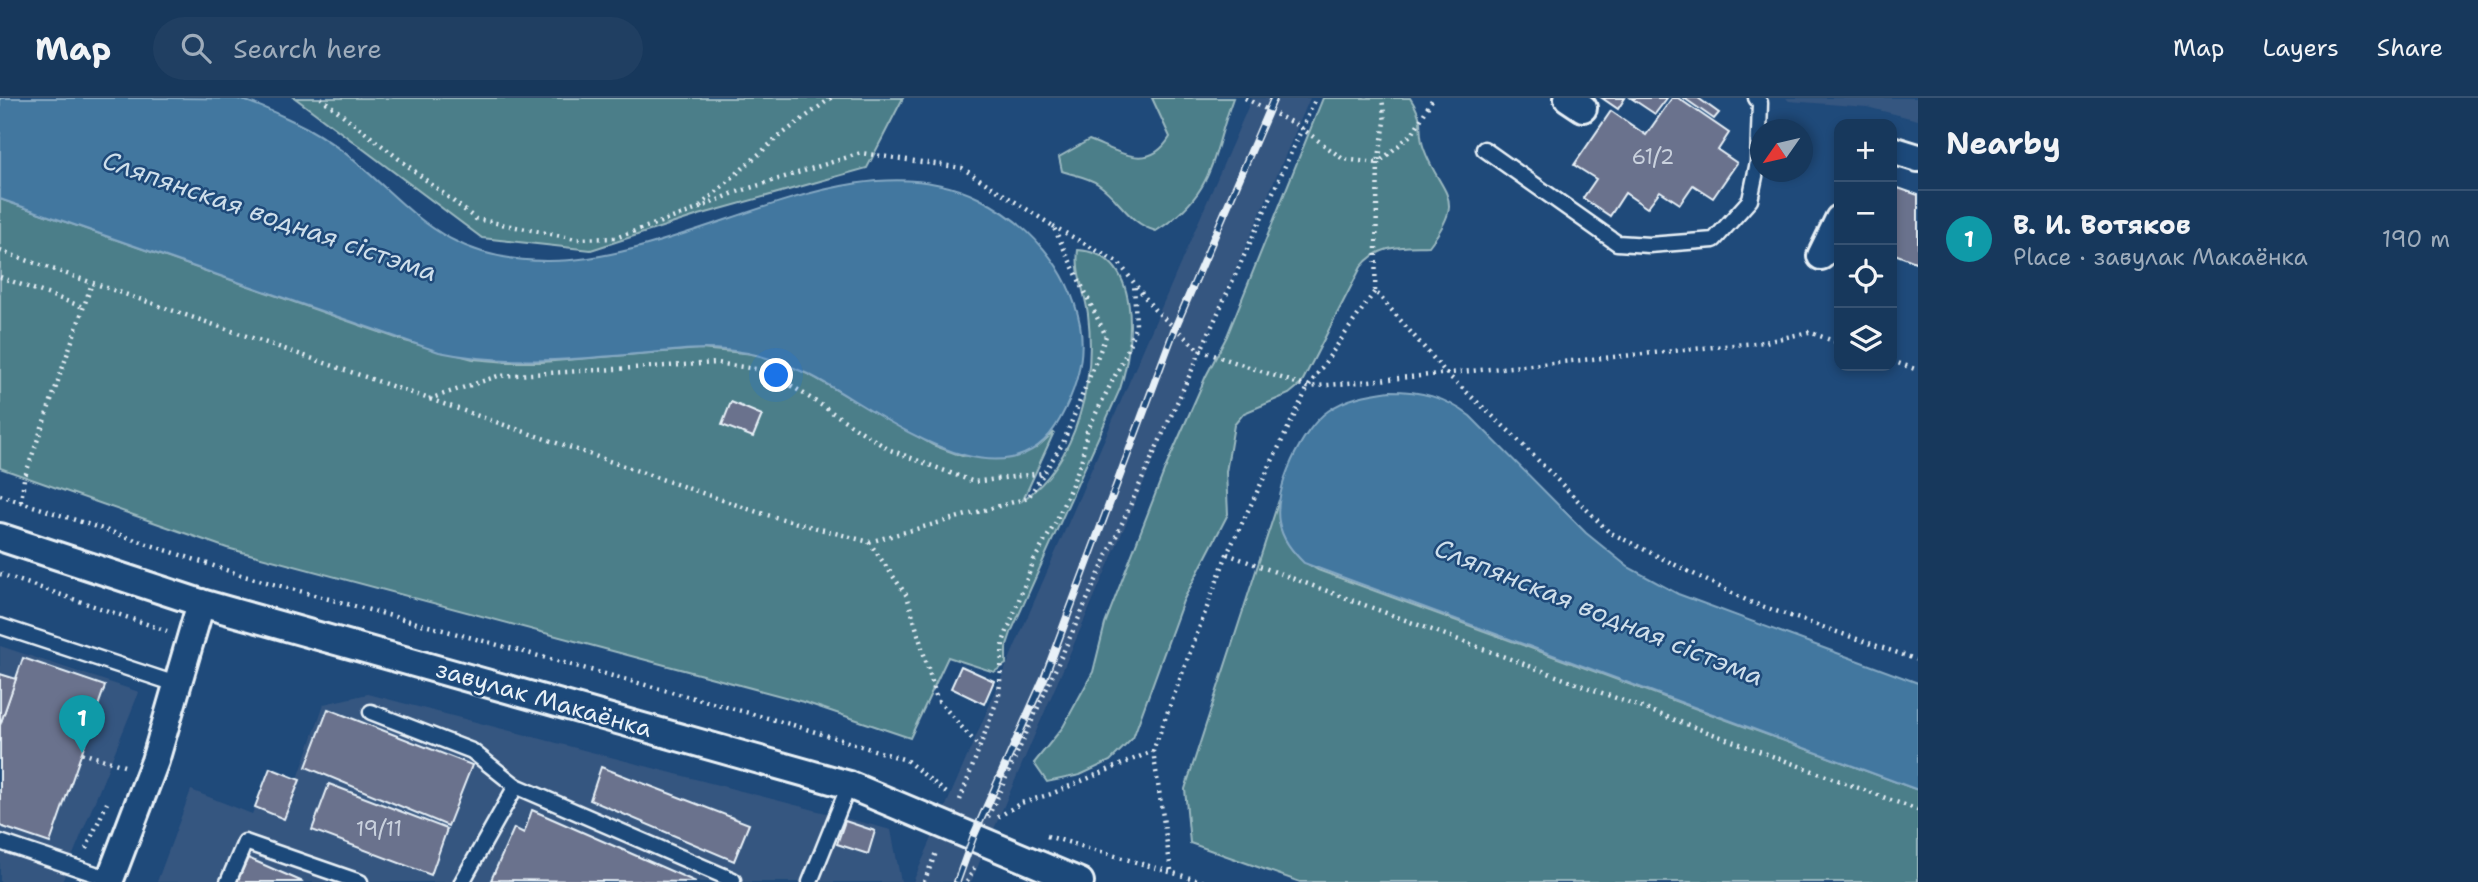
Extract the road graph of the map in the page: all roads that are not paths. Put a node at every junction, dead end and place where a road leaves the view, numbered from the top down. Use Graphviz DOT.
graph roads {
  1 [pos="1755,98"];
  2 [pos="1484,149"];
  3 [pos="1897,152"];
  4 [pos="1918,158"];
  5 [pos="1834,229"];
  6 [pos="1821,256"];
  7 [pos="0,537"];
  8 [pos="201,603"];
  9 [pos="0,626"];
  10 [pos="179,685"];
  11 [pos="371,712"];
  12 [pos="849,785"];
  13 [pos="516,786"];
  14 [pos="0,842"];
  15 [pos="733,880"];
  16 [pos="110,881"];
  17 [pos="228,882"];
  18 [pos="360,882"];
  19 [pos="462,882"];
  20 [pos="810,882"];
  21 [pos="1080,882"];
  1 -- 2 [label="lane"];
  3 -- 4 [label="street"];
  5 -- 6 [label="street"];
  7 -- 8 [label="street, завулак Макаёнка"];
  8 -- 10 [label="street"];
  8 -- 12 [label="street, завулак Макаёнка"];
  9 -- 10 [label="lane"];
  10 -- 16 [label="street"];
  11 -- 13 [label="lane"];
  12 -- 20 [label="lane"];
  12 -- 21 [label="street, завулак Макаёнка"];
  13 -- 15 [label="lane"];
  13 -- 19 [label="lane"];
  14 -- 16 [label="lane"];
  17 -- 18 [label="lane"];
}
